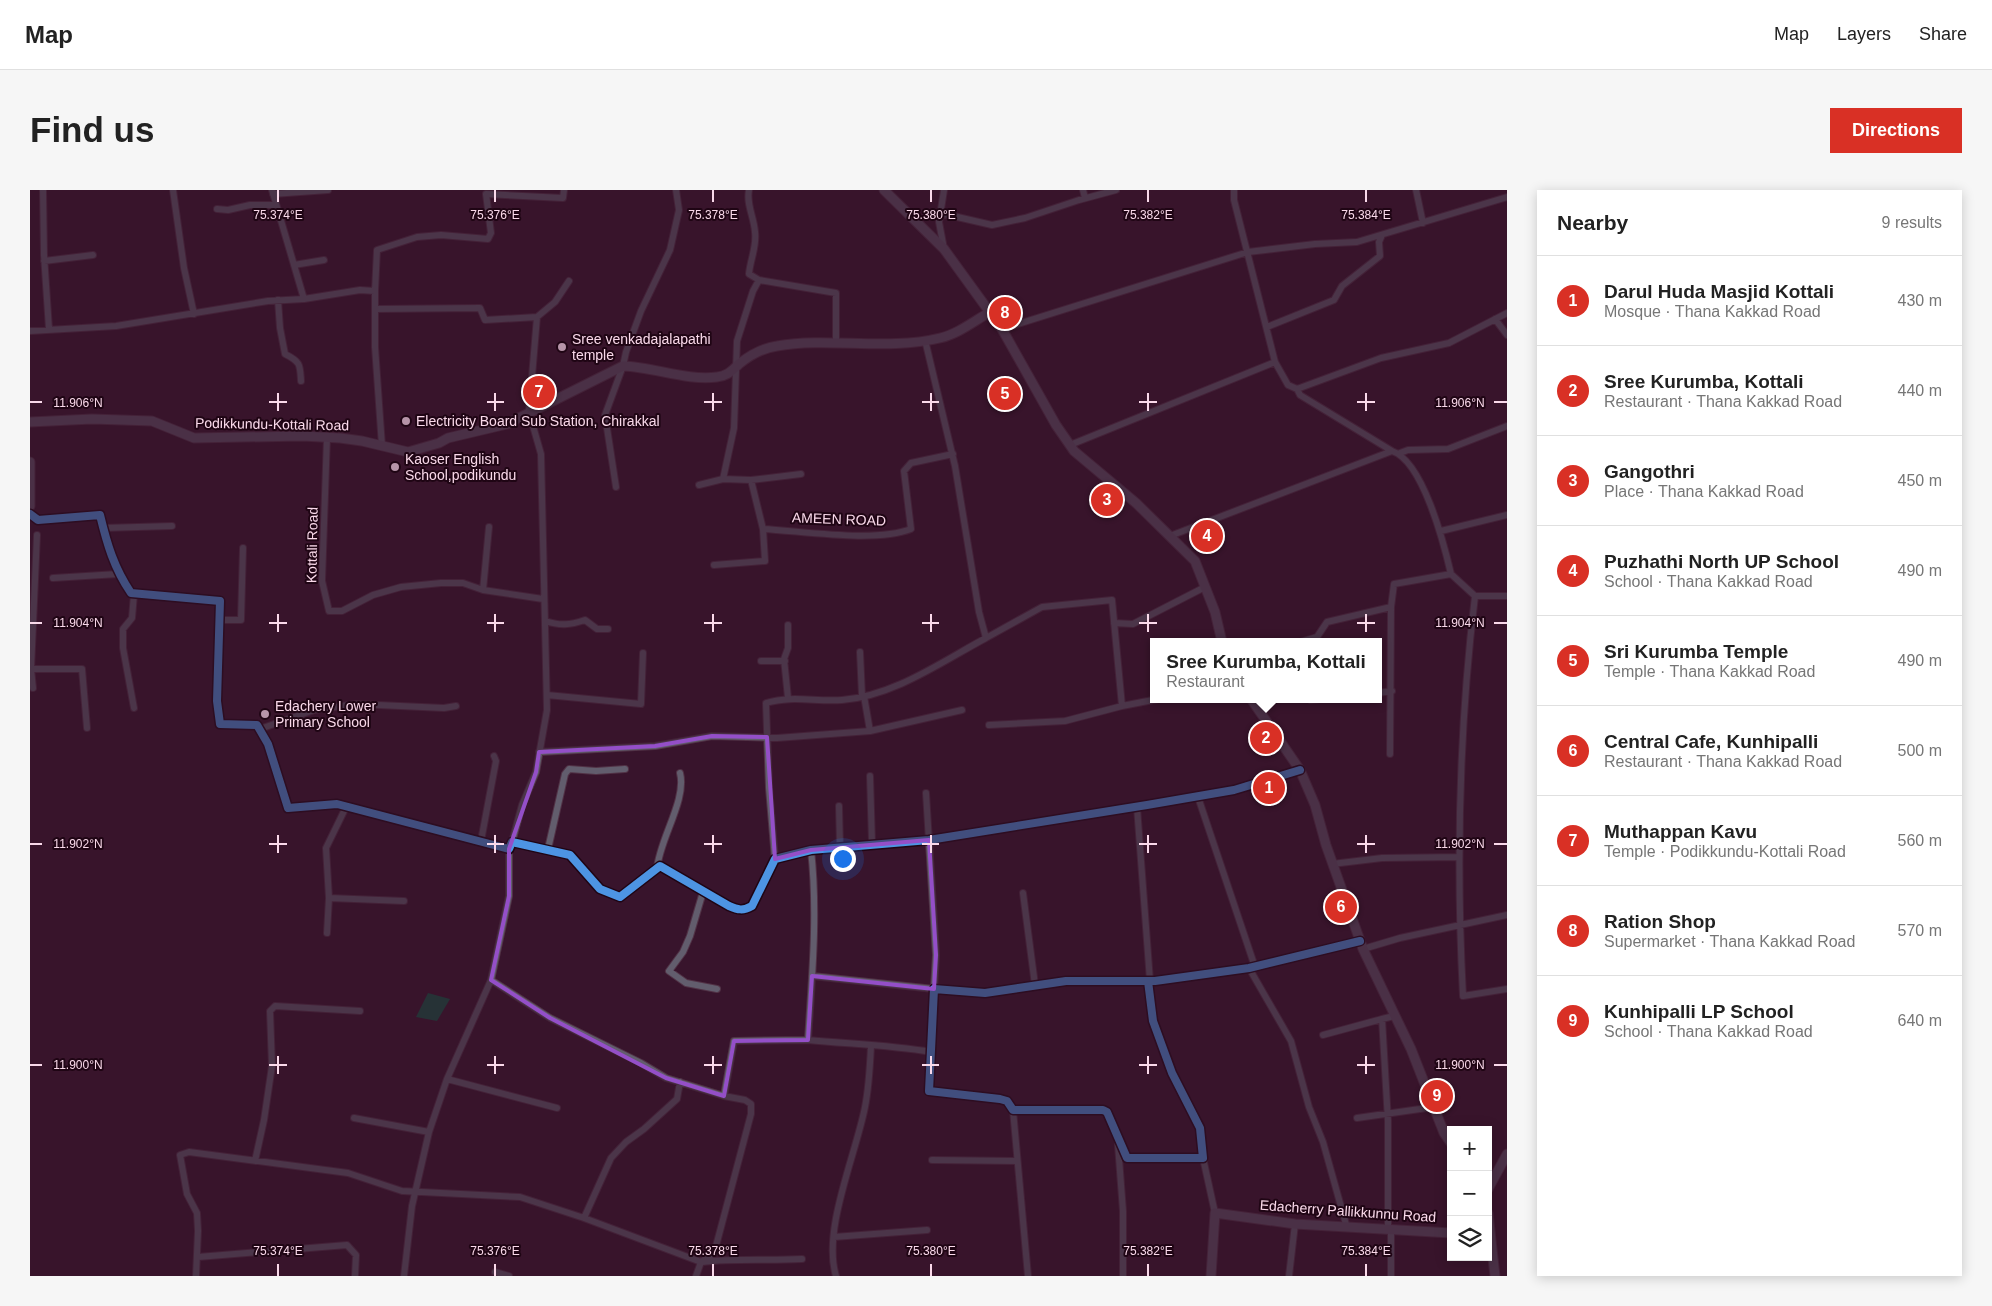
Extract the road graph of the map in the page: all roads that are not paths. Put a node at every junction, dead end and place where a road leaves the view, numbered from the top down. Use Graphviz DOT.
graph roads {
  1 [pos="43,190"];
  2 [pos="173,190"];
  3 [pos="328,190"];
  4 [pos="564,190"];
  5 [pos="676,190"];
  6 [pos="748,190"];
  7 [pos="884,190"];
  8 [pos="944,190"];
  9 [pos="1083,190"];
  10 [pos="1116,190"];
  11 [pos="1234,190"];
  12 [pos="1416,190"];
  13 [pos="273,192"];
  14 [pos="1507,197"];
  15 [pos="1085,198"];
  16 [pos="276,204"];
  17 [pos="217,209"];
  18 [pos="940,214"];
  19 [pos="1423,223"];
  20 [pos="1382,235"];
  21 [pos="944,249"];
  22 [pos="1248,252"];
  23 [pos="93,255"];
  24 [pos="324,260"];
  25 [pos="44,261"];
  26 [pos="294,265"];
  27 [pos="758,280"];
  28 [pos="569,281"];
  29 [pos="375,292"];
  30 [pos="304,299"];
  31 [pos="278,300"];
  32 [pos="375,310"];
  33 [pos="990,312"];
  34 [pos="1507,313"];
  35 [pos="194,314"];
  36 [pos="537,317"];
  37 [pos="1496,319"];
  38 [pos="1267,328"];
  39 [pos="1002,329"];
  40 [pos="49,330"];
  41 [pos="30,331"];
  42 [pos="1507,335"];
  43 [pos="925,340"];
  44 [pos="836,343"];
  45 [pos="1275,362"];
  46 [pos="623,366"];
  47 [pos="736,367"];
  48 [pos="302,381"];
  49 [pos="1297,389"];
  50 [pos="529,412"];
  51 [pos="30,422"];
  52 [pos="1507,426"];
  53 [pos="328,438"];
  54 [pos="1070,445"];
  55 [pos="382,446"];
  56 [pos="1392,451"];
  57 [pos="1400,453"];
  58 [pos="953,454"];
  59 [pos="30,462"];
  60 [pos="801,474"];
  61 [pos="723,479"];
  62 [pos="751,480"];
  63 [pos="699,484"];
  64 [pos="616,486"];
  65 [pos="30,506"];
  66 [pos="30,514"];
  67 [pos="1507,515"];
  68 [pos="172,526"];
  69 [pos="489,527"];
  70 [pos="103,528"];
  71 [pos="763,529"];
  72 [pos="1441,531"];
  73 [pos="37,535"];
  74 [pos="1170,536"];
  75 [pos="243,548"];
  76 [pos="714,565"];
  77 [pos="118,574"];
  78 [pos="1451,574"];
  79 [pos="53,578"];
  80 [pos="1205,587"];
  81 [pos="483,590"];
  82 [pos="134,594"];
  83 [pos="1475,596"];
  84 [pos="1507,596"];
  85 [pos="543,599"];
  86 [pos="1391,607"];
  87 [pos="220,620"];
  88 [pos="545,621"];
  89 [pos="1114,623"];
  90 [pos="788,625"];
  91 [pos="608,629"];
  92 [pos="31,635"];
  93 [pos="986,638"];
  94 [pos="1221,638"];
  95 [pos="1314,638"];
  96 [pos="860,652"];
  97 [pos="643,653"];
  98 [pos="761,661"];
  99 [pos="785,661"];
  100 [pos="31,669"];
  101 [pos="32,688"];
  102 [pos="1392,692"];
  103 [pos="1382,693"];
  104 [pos="547,695"];
  105 [pos="863,696"];
  106 [pos="788,698"];
  107 [pos="1150,701"];
  108 [pos="1254,703"];
  109 [pos="456,706"];
  110 [pos="1122,706"];
  111 [pos="134,708"];
  112 [pos="962,710"];
  113 [pos="989,726"];
  114 [pos="88,728"];
  115 [pos="260,729"];
  116 [pos="870,730"];
  117 [pos="767,737"];
  118 [pos="539,752"];
  119 [pos="1390,754"];
  120 [pos="494,756"];
  121 [pos="625,769"];
  122 [pos="1300,770"];
  123 [pos="680,773"];
  124 [pos="870,776"];
  125 [pos="926,793"];
  126 [pos="1198,797"];
  127 [pos="839,806"];
  128 [pos="346,807"];
  129 [pos="1137,807"];
  130 [pos="929,840"];
  131 [pos="481,841"];
  132 [pos="512,842"];
  133 [pos="872,843"];
  134 [pos="840,847"];
  135 [pos="509,849"];
  136 [pos="548,849"];
  137 [pos="811,850"];
  138 [pos="1459,857"];
  139 [pos="775,859"];
  140 [pos="1332,864"];
  141 [pos="657,869"];
  142 [pos="703,892"];
  143 [pos="1023,893"];
  144 [pos="329,898"];
  145 [pos="404,901"];
  146 [pos="1507,915"];
  147 [pos="1459,925"];
  148 [pos="327,933"];
  149 [pos="1362,945"];
  150 [pos="1252,968"];
  151 [pos="812,976"];
  152 [pos="490,980"];
  153 [pos="1149,981"];
  154 [pos="1036,985"];
  155 [pos="718,988"];
  156 [pos="934,989"];
  157 [pos="1507,989"];
  158 [pos="360,1012"];
  159 [pos="1394,1016"];
  160 [pos="1382,1019"];
  161 [pos="1323,1035"];
  162 [pos="808,1040"];
  163 [pos="871,1046"];
  164 [pos="930,1052"];
  165 [pos="448,1079"];
  166 [pos="680,1082"];
  167 [pos="724,1096"];
  168 [pos="1434,1107"];
  169 [pos="557,1108"];
  170 [pos="1013,1110"];
  171 [pos="1388,1114"];
  172 [pos="354,1118"];
  173 [pos="1357,1118"];
  174 [pos="429,1132"];
  175 [pos="1447,1135"];
  176 [pos="1118,1139"];
  177 [pos="1507,1154"];
  178 [pos="1203,1158"];
  179 [pos="255,1160"];
  180 [pos="932,1160"];
  181 [pos="1017,1161"];
  182 [pos="1492,1182"];
  183 [pos="416,1191"];
  184 [pos="1215,1213"];
  185 [pos="584,1218"];
  186 [pos="1295,1224"];
  187 [pos="1347,1228"];
  188 [pos="927,1230"];
  189 [pos="1389,1230"];
  190 [pos="1447,1233"];
  191 [pos="834,1237"];
  192 [pos="1492,1252"];
  193 [pos="198,1257"];
  194 [pos="802,1259"];
  195 [pos="701,1262"];
  196 [pos="495,1272"];
  197 [pos="196,1276"];
  198 [pos="355,1276"];
  199 [pos="404,1276"];
  200 [pos="509,1276"];
  201 [pos="696,1276"];
  202 [pos="836,1276"];
  203 [pos="1028,1276"];
  204 [pos="1123,1276"];
  205 [pos="1211,1276"];
  206 [pos="1289,1276"];
  207 [pos="1391,1276"];
  208 [pos="1495,1276"];
  1 -- 25 [label="street"];
  2 -- 35 [label="street"];
  3 -- 13 [label="street"];
  4 -- 29 [label="street"];
  5 -- 46 [label="street"];
  6 -- 27 [label="street"];
  7 -- 21 [label="main road"];
  8 -- 18 [label="street"];
  9 -- 15 [label="street"];
  10 -- 15 [label="street"];
  11 -- 22 [label="street"];
  12 -- 19 [label="street"];
  13 -- 16 [label="street"];
  14 -- 19 [label="street"];
  15 -- 18 [label="street"];
  16 -- 17 [label="street"];
  16 -- 26 [label="street"];
  18 -- 21 [label="street"];
  19 -- 20 [label="street"];
  20 -- 22 [label="street"];
  20 -- 38 [label="street"];
  21 -- 33 [label="main road"];
  22 -- 38 [label="street"];
  22 -- 39 [label="street"];
  23 -- 25 [label="street"];
  24 -- 26 [label="street"];
  25 -- 40 [label="street"];
  26 -- 30 [label="street"];
  27 -- 44 [label="street"];
  27 -- 47 [label="street"];
  28 -- 36 [label="street"];
  29 -- 30 [label="street"];
  29 -- 32 [label="street"];
  30 -- 31 [label="street"];
  31 -- 35 [label="street"];
  31 -- 48 [label="street"];
  32 -- 36 [label="street"];
  32 -- 55 [label="street"];
  33 -- 39 [label="main road"];
  33 -- 43 [label="main road"];
  34 -- 37 [label="street"];
  35 -- 40 [label="street"];
  36 -- 50 [label="street"];
  37 -- 42 [label="street"];
  37 -- 49 [label="street"];
  38 -- 45 [label="street"];
  39 -- 54 [label="main road"];
  40 -- 41 [label="street"];
  43 -- 44 [label="main road"];
  43 -- 58 [label="street"];
  44 -- 47 [label="main road"];
  45 -- 49 [label="street"];
  45 -- 54 [label="street"];
  46 -- 47 [label="main road"];
  46 -- 50 [label="main road, Podikkundu-Kottali Road"];
  46 -- 64 [label="street"];
  47 -- 61 [label="street"];
  49 -- 56 [label="street"];
  50 -- 55 [label="main road, Podikkundu-Kottali Road"];
  50 -- 85 [label="street"];
  51 -- 53 [label="main road, Podikkundu-Kottali Road"];
  52 -- 57 [label="street"];
  53 -- 55 [label="main road, Podikkundu-Kottali Road"];
  53 -- 81 [label="street, Kottali Road"];
  54 -- 74 [label="main road"];
  56 -- 57 [label="street"];
  56 -- 74 [label="street"];
  57 -- 72 [label="street"];
  58 -- 71 [label="street, AMEEN ROAD"];
  58 -- 93 [label="street"];
  59 -- 65 [label="main road"];
  60 -- 62 [label="street"];
  61 -- 62 [label="street"];
  61 -- 63 [label="street"];
  62 -- 71 [label="street"];
  66 -- 70 [label="street"];
  67 -- 72 [label="street"];
  68 -- 70 [label="street"];
  69 -- 81 [label="street"];
  70 -- 77 [label="street"];
  71 -- 76 [label="street"];
  72 -- 78 [label="street"];
  73 -- 92 [label="street"];
  74 -- 80 [label="main road"];
  75 -- 87 [label="street"];
  77 -- 79 [label="street"];
  77 -- 82 [label="street"];
  78 -- 83 [label="street"];
  78 -- 86 [label="street"];
  80 -- 89 [label="street"];
  80 -- 94 [label="main road"];
  81 -- 85 [label="street, Kottali Road"];
  82 -- 87 [label="street"];
  82 -- 111 [label="street"];
  83 -- 84 [label="street"];
  83 -- 138 [label="street"];
  85 -- 88 [label="street"];
  86 -- 95 [label="street"];
  86 -- 102 [label="street"];
  87 -- 115 [label="street"];
  88 -- 91 [label="street"];
  88 -- 104 [label="street"];
  89 -- 93 [label="street"];
  89 -- 110 [label="street"];
  90 -- 99 [label="street"];
  92 -- 100 [label="street"];
  93 -- 105 [label="street"];
  96 -- 105 [label="street"];
  97 -- 104 [label="street"];
  98 -- 99 [label="street"];
  99 -- 106 [label="street"];
  100 -- 101 [label="street"];
  100 -- 114 [label="street"];
  102 -- 103 [label="street"];
  102 -- 119 [label="street"];
  104 -- 118 [label="street"];
  105 -- 106 [label="street"];
  105 -- 116 [label="street"];
  106 -- 117 [label="street"];
  107 -- 110 [label="street"];
  108 -- 122 [label="main road"];
  109 -- 115 [label="street"];
  110 -- 113 [label="street"];
  112 -- 116 [label="street"];
  115 -- 128 [label="street"];
  116 -- 117 [label="street"];
  117 -- 118 [label="street"];
  117 -- 139 [label="street"];
  118 -- 132 [label="street"];
  120 -- 131 [label="street"];
  121 -- 136 [label="street"];
  122 -- 126 [label="street"];
  122 -- 140 [label="main road"];
  123 -- 141 [label="street"];
  124 -- 133 [label="street"];
  125 -- 130 [label="street"];
  126 -- 129 [label="street"];
  126 -- 150 [label="street"];
  127 -- 134 [label="street"];
  128 -- 131 [label="street"];
  128 -- 144 [label="street"];
  129 -- 130 [label="street"];
  129 -- 153 [label="street"];
  130 -- 133 [label="street"];
  130 -- 156 [label="street"];
  131 -- 135 [label="street"];
  132 -- 135 [label="street"];
  132 -- 136 [label="street"];
  133 -- 134 [label="street"];
  134 -- 137 [label="street"];
  135 -- 152 [label="street"];
  136 -- 141 [label="street"];
  137 -- 139 [label="street"];
  137 -- 151 [label="street"];
  138 -- 140 [label="street"];
  138 -- 147 [label="street"];
  139 -- 142 [label="street"];
  140 -- 149 [label="main road"];
  141 -- 142 [label="street"];
  142 -- 155 [label="street"];
  143 -- 154 [label="street"];
  144 -- 145 [label="street"];
  144 -- 148 [label="street"];
  146 -- 147 [label="street"];
  147 -- 149 [label="street"];
  147 -- 157 [label="street"];
  149 -- 150 [label="street"];
  149 -- 159 [label="main road"];
  150 -- 153 [label="street"];
  150 -- 187 [label="street"];
  151 -- 156 [label="street"];
  151 -- 162 [label="street"];
  152 -- 165 [label="street"];
  152 -- 166 [label="street"];
  153 -- 154 [label="street"];
  153 -- 178 [label="street"];
  154 -- 156 [label="street"];
  156 -- 164 [label="street"];
  158 -- 179 [label="street"];
  159 -- 160 [label="street"];
  159 -- 168 [label="main road"];
  160 -- 161 [label="street"];
  160 -- 171 [label="street"];
  162 -- 163 [label="street"];
  162 -- 167 [label="street"];
  163 -- 164 [label="street"];
  163 -- 191 [label="street"];
  164 -- 170 [label="street"];
  165 -- 169 [label="street"];
  165 -- 174 [label="street"];
  166 -- 167 [label="street"];
  166 -- 185 [label="street"];
  167 -- 195 [label="street"];
  168 -- 171 [label="street"];
  168 -- 175 [label="main road"];
  170 -- 176 [label="street"];
  170 -- 181 [label="street"];
  171 -- 173 [label="street"];
  171 -- 189 [label="street"];
  172 -- 174 [label="street"];
  174 -- 183 [label="street"];
  176 -- 178 [label="street"];
  176 -- 204 [label="street"];
  177 -- 182 [label="main road"];
  178 -- 184 [label="street"];
  179 -- 183 [label="street"];
  179 -- 193 [label="street"];
  180 -- 181 [label="street"];
  181 -- 203 [label="street"];
  183 -- 185 [label="street"];
  183 -- 199 [label="street"];
  184 -- 186 [label="main road, Edacherry Pallikkunnu Road"];
  184 -- 205 [label="main road"];
  185 -- 195 [label="street"];
  186 -- 187 [label="main road, Edacherry Pallikkunnu Road"];
  186 -- 206 [label="street"];
  187 -- 189 [label="main road, Edacherry Pallikkunnu Road"];
  188 -- 191 [label="street"];
  189 -- 190 [label="main road, Edacherry Pallikkunnu Road"];
  189 -- 207 [label="street"];
  191 -- 202 [label="street"];
  192 -- 208 [label="main road"];
  193 -- 197 [label="street"];
  193 -- 198 [label="street"];
  194 -- 195 [label="street"];
  195 -- 201 [label="street"];
  196 -- 200 [label="street"];
}
